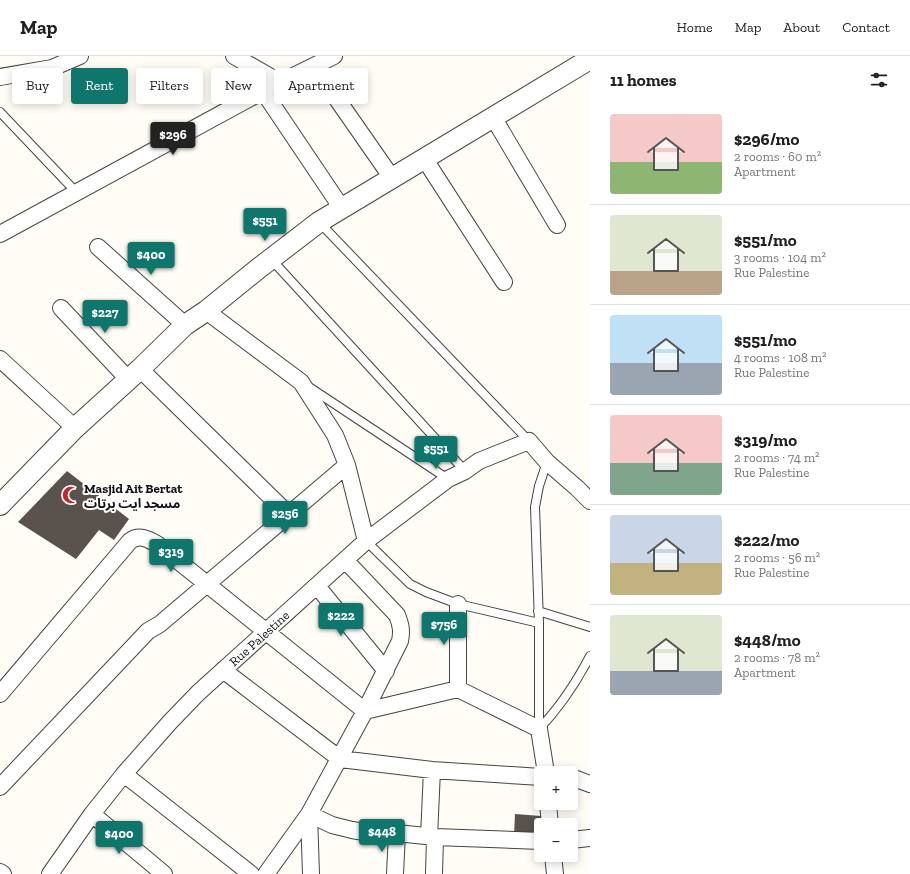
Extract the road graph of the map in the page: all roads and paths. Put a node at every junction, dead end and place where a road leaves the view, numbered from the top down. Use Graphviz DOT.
graph roads {
  1 [pos="80,56"];
  2 [pos="334,56"];
  3 [pos="237,57"];
  4 [pos="583,58"];
  5 [pos="314,66"];
  6 [pos="310,68"];
  7 [pos="0,77"];
  8 [pos="274,79"];
  9 [pos="266,95"];
  10 [pos="239,104"];
  11 [pos="0,112"];
  12 [pos="493,117"];
  13 [pos="424,158"];
  14 [pos="392,178"];
  15 [pos="77,193"];
  16 [pos="341,207"];
  17 [pos="319,222"];
  18 [pos="557,225"];
  19 [pos="0,234"];
  20 [pos="98,247"];
  21 [pos="270,259"];
  22 [pos="504,282"];
  23 [pos="61,308"];
  24 [pos="206,311"];
  25 [pos="185,326"];
  26 [pos="0,359"];
  27 [pos="134,374"];
  28 [pos="301,382"];
  29 [pos="75,428"];
  30 [pos="529,441"];
  31 [pos="547,462"];
  32 [pos="347,464"];
  33 [pos="465,471"];
  34 [pos="448,479"];
  35 [pos="590,501"];
  36 [pos="0,505"];
  37 [pos="288,514"];
  38 [pos="366,541"];
  39 [pos="345,560"];
  40 [pos="207,584"];
  41 [pos="317,586"];
  42 [pos="458,604"];
  43 [pos="538,611"];
  44 [pos="539,623"];
  45 [pos="590,627"];
  46 [pos="266,632"];
  47 [pos="590,656"];
  48 [pos="223,670"];
  49 [pos="386,671"];
  50 [pos="458,689"];
  51 [pos="0,694"];
  52 [pos="365,711"];
  53 [pos="539,729"];
  54 [pos="340,759"];
  55 [pos="545,766"];
  56 [pos="432,770"];
  57 [pos="124,774"];
  58 [pos="534,777"];
  59 [pos="578,780"];
  60 [pos="590,784"];
  61 [pos="0,788"];
  62 [pos="92,814"];
  63 [pos="309,814"];
  64 [pos="397,833"];
  65 [pos="432,837"];
  66 [pos="590,838"];
  67 [pos="578,839"];
  68 [pos="534,841"];
  69 [pos="553,862"];
  70 [pos="0,872"];
  71 [pos="3,874"];
  72 [pos="50,874"];
  73 [pos="164,874"];
  74 [pos="251,874"];
  75 [pos="266,874"];
  76 [pos="311,874"];
  77 [pos="395,874"];
  78 [pos="434,874"];
  79 [pos="555,874"];
  1 -- 7 [label="street"];
  2 -- 5 [label="street"];
  3 -- 8 [label="street"];
  4 -- 12 [label="street"];
  5 -- 6 [label="street"];
  5 -- 14 [label="street"];
  9 -- 16 [label="street"];
  10 -- 15 [label="street"];
  11 -- 15 [label="lane"];
  12 -- 13 [label="street"];
  12 -- 18 [label="street"];
  13 -- 14 [label="street"];
  13 -- 22 [label="street"];
  14 -- 16 [label="street"];
  15 -- 19 [label="street"];
  16 -- 17 [label="street"];
  17 -- 21 [label="street"];
  17 -- 30 [label="lane"];
  20 -- 25 [label="street"];
  21 -- 24 [label="street"];
  21 -- 33 [label="lane"];
  23 -- 27 [label="street"];
  24 -- 25 [label="street"];
  24 -- 28 [label="street"];
  25 -- 27 [label="street"];
  26 -- 29 [label="street"];
  27 -- 29 [label="street"];
  27 -- 37 [label="street"];
  28 -- 32 [label="street"];
  28 -- 34 [label="lane"];
  29 -- 36 [label="street"];
  30 -- 31 [label="street"];
  30 -- 33 [label="street, Rue Palestine"];
  31 -- 35 [label="street"];
  31 -- 43 [label="lane"];
  32 -- 37 [label="street"];
  32 -- 38 [label="street"];
  33 -- 34 [label="street, Rue Palestine"];
  34 -- 38 [label="street, Rue Palestine"];
  37 -- 40 [label="street"];
  38 -- 39 [label="street, Rue Palestine"];
  38 -- 42 [label="lane"];
  39 -- 41 [label="street, Rue Palestine"];
  39 -- 49 [label="street"];
  40 -- 46 [label="street"];
  40 -- 51 [label="street"];
  40 -- 61 [label="street"];
  41 -- 46 [label="street, Rue Palestine"];
  41 -- 49 [label="street"];
  42 -- 44 [label="lane"];
  42 -- 50 [label="street"];
  43 -- 44 [label="lane"];
  43 -- 45 [label="lane"];
  44 -- 53 [label="lane"];
  46 -- 48 [label="street, Rue Palestine"];
  46 -- 52 [label="street"];
  47 -- 53 [label="lane"];
  48 -- 54 [label="street"];
  48 -- 57 [label="street, Rue Palestine"];
  49 -- 52 [label="street"];
  50 -- 52 [label="street"];
  50 -- 53 [label="street"];
  52 -- 54 [label="street"];
  53 -- 55 [label="street"];
  54 -- 56 [label="street"];
  54 -- 63 [label="street"];
  56 -- 58 [label="street"];
  56 -- 65 [label="street"];
  57 -- 62 [label="street, Rue Palestine"];
  57 -- 74 [label="street"];
  59 -- 60 [label="street"];
  62 -- 72 [label="street, Rue Palestine"];
  62 -- 73 [label="street"];
  63 -- 64 [label="street"];
  63 -- 75 [label="street"];
  63 -- 76 [label="street"];
  64 -- 65 [label="street"];
  64 -- 77 [label="street"];
  65 -- 68 [label="street"];
  65 -- 78 [label="street"];
  66 -- 67 [label="street"];
  69 -- 79 [label="street"];
  70 -- 71 [label="street"];
}
